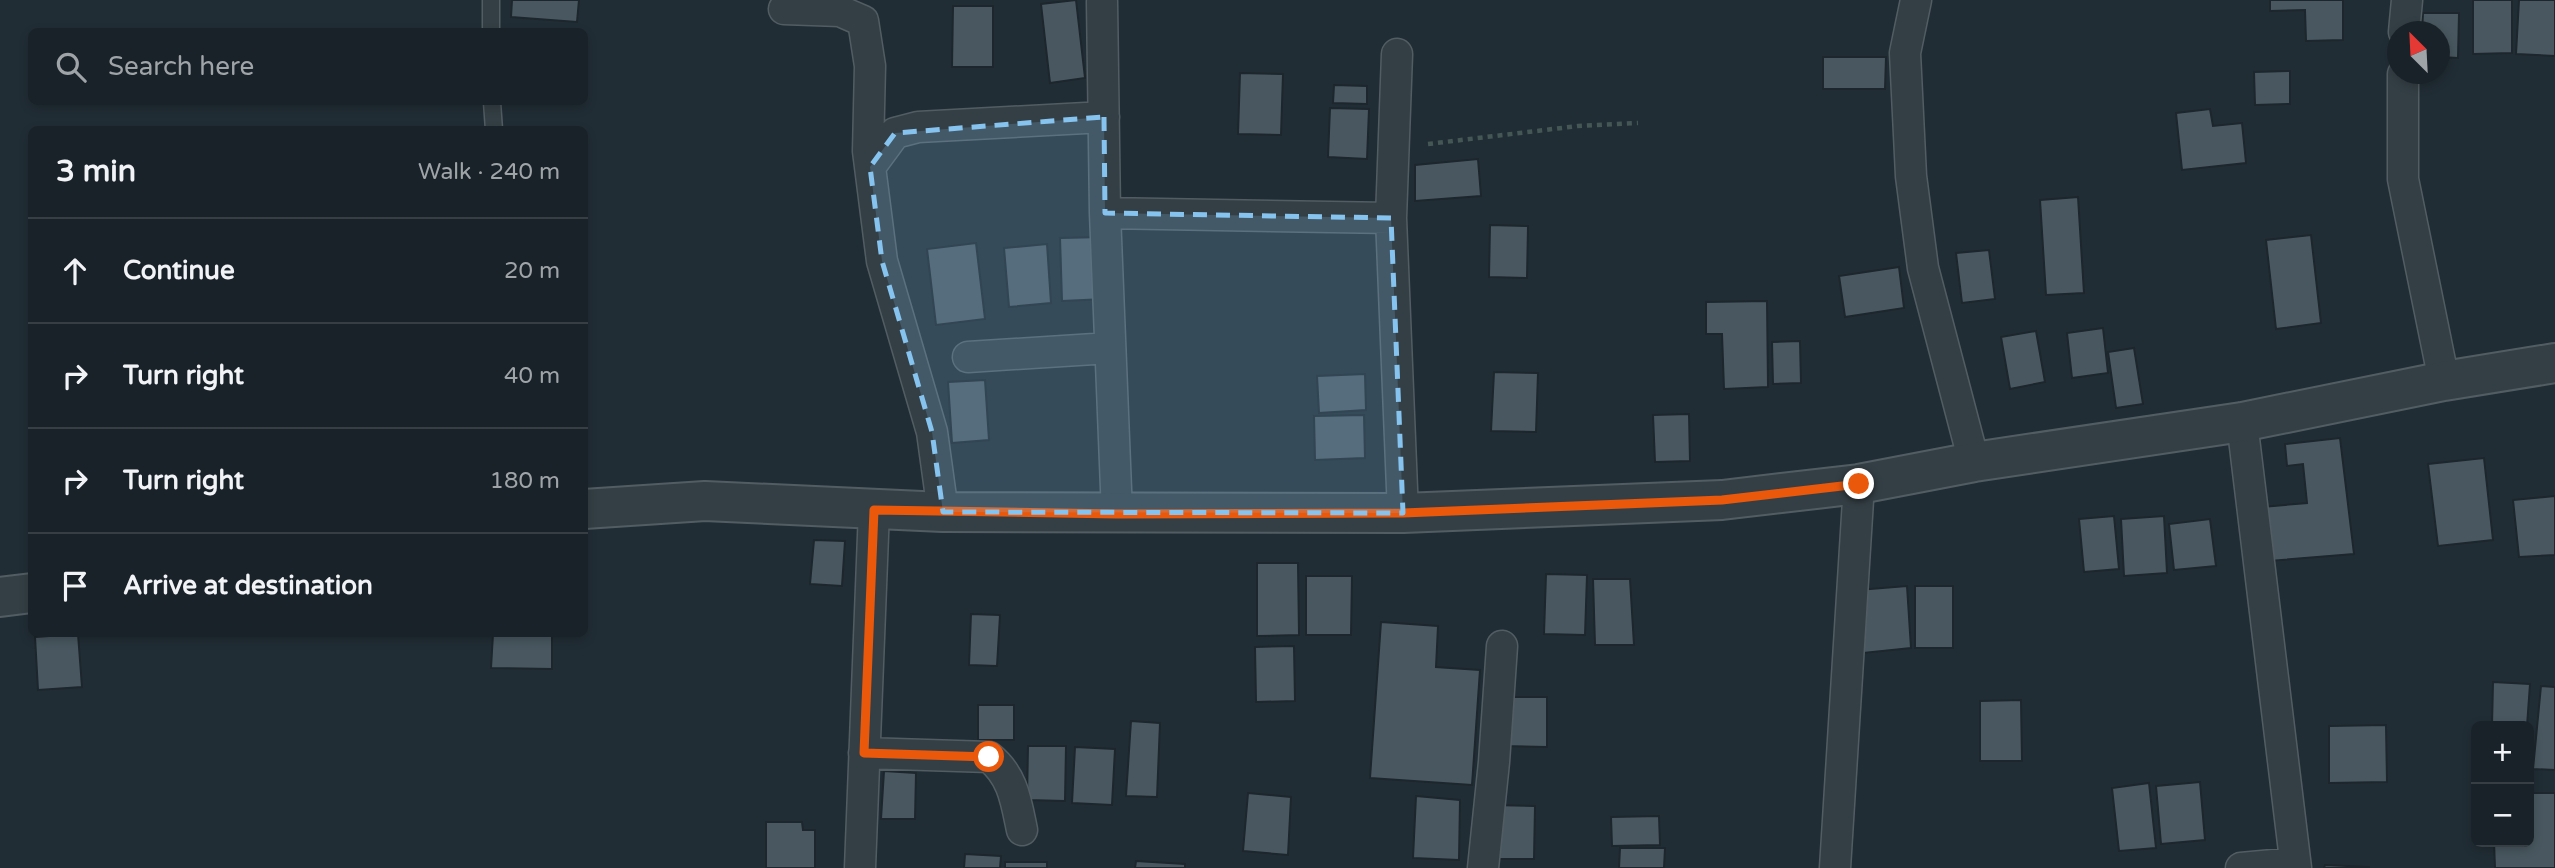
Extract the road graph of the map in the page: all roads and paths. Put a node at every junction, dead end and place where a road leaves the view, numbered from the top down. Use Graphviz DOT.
graph roads {
  1 [pos="491,0"];
  2 [pos="1916,0"];
  3 [pos="2407,0"];
  4 [pos="1102,2"];
  5 [pos="784,9"];
  6 [pos="2405,21"];
  7 [pos="491,28"];
  8 [pos="1397,54"];
  9 [pos="2403,84"];
  10 [pos="492,105"];
  11 [pos="1104,117"];
  12 [pos="1638,123"];
  13 [pos="494,126"];
  14 [pos="1392,148"];
  15 [pos="870,167"];
  16 [pos="1105,213"];
  17 [pos="1391,218"];
  18 [pos="1110,348"];
  19 [pos="968,357"];
  20 [pos="2555,363"];
  21 [pos="2444,381"];
  22 [pos="2242,422"];
  23 [pos="1975,462"];
  24 [pos="1859,484"];
  25 [pos="588,509"];
  26 [pos="874,510"];
  27 [pos="943,512"];
  28 [pos="1403,513"];
  29 [pos="1117,514"];
  30 [pos="28,594"];
  31 [pos="0,597"];
  32 [pos="1502,646"];
  33 [pos="864,753"];
  34 [pos="1022,830"];
  35 [pos="2295,865"];
  36 [pos="860,868"];
  37 [pos="1483,868"];
  38 [pos="1835,868"];
  39 [pos="2242,868"];
  1 -- 7 [label="lane"];
  2 -- 23 [label="street"];
  3 -- 6 [label="street"];
  4 -- 11 [label="street"];
  5 -- 15 [label="street"];
  8 -- 14 [label="street"];
  9 -- 21 [label="street"];
  10 -- 13 [label="lane"];
  11 -- 15 [label="street"];
  11 -- 16 [label="street"];
  12 -- 14 [label="path"];
  14 -- 17 [label="street"];
  15 -- 27 [label="street"];
  16 -- 17 [label="street"];
  16 -- 18 [label="street"];
  17 -- 28 [label="street"];
  18 -- 19 [label="street"];
  18 -- 29 [label="street"];
  20 -- 21 [label="street"];
  21 -- 22 [label="street"];
  22 -- 23 [label="street"];
  22 -- 35 [label="street"];
  23 -- 24 [label="street"];
  24 -- 28 [label="street"];
  24 -- 38 [label="street"];
  25 -- 26 [label="street"];
  26 -- 27 [label="street"];
  26 -- 33 [label="street"];
  27 -- 29 [label="street"];
  28 -- 29 [label="street"];
  30 -- 31 [label="street"];
  32 -- 37 [label="street"];
  33 -- 34 [label="street"];
  33 -- 36 [label="street"];
  35 -- 39 [label="street"];
}
